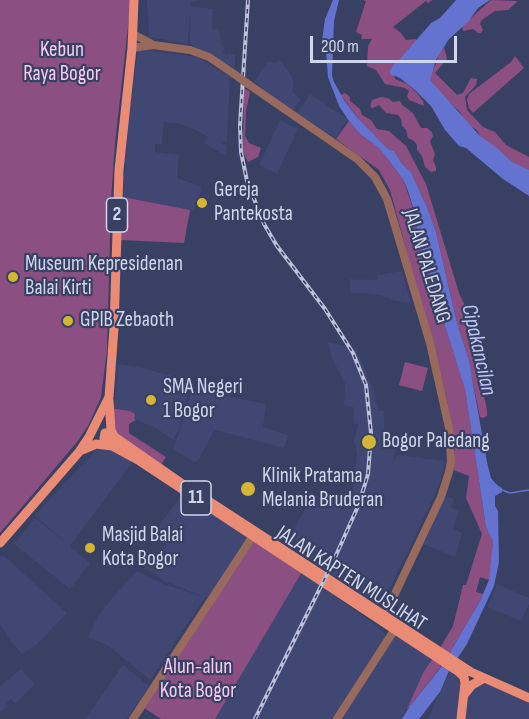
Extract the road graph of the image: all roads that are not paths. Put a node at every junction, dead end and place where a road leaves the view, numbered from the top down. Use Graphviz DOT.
graph roads {
  1 [pos="134,0"];
  2 [pos="133,34"];
  3 [pos="153,45"];
  4 [pos="132,48"];
  5 [pos="109,397"];
  6 [pos="114,442"];
  7 [pos="79,452"];
  8 [pos="253,536"];
  9 [pos="0,543"];
  10 [pos="365,606"];
  11 [pos="382,618"];
  12 [pos="395,629"];
  13 [pos="386,643"];
  14 [pos="437,653"];
  15 [pos="461,669"];
  16 [pos="484,678"];
  17 [pos="464,695"];
  18 [pos="529,698"];
  19 [pos="133,719"];
  20 [pos="337,719"];
  21 [pos="461,719"];
  1 -- 2 [label="main road, 2"];
  2 -- 3 [label="street, JALAN PALEDANG"];
  2 -- 4 [label="main road, 2"];
  3 -- 4 [label="street, JALAN PALEDANG"];
  3 -- 11 [label="street, JALAN PALEDANG, bridge"];
  4 -- 5 [label="main road, 2"];
  5 -- 6 [label="main road"];
  5 -- 7 [label="main road, 2"];
  6 -- 7 [label="main road"];
  6 -- 8 [label="main road, JALAN KAPTEN MUSLIHAT / 11"];
  6 -- 10 [label="main road, JALAN KAPTEN MUSLIHAT / 11"];
  7 -- 9 [label="main road, 2"];
  8 -- 10 [label="main road, JALAN KAPTEN MUSLIHAT / 11"];
  8 -- 19 [label="street"];
  10 -- 11 [label="main road, JALAN KAPTEN MUSLIHAT"];
  11 -- 12 [label="main road, JALAN KAPTEN MUSLIHAT"];
  11 -- 13 [label="street"];
  11 -- 14 [label="main road, JALAN KAPTEN MUSLIHAT"];
  12 -- 13 [label="street"];
  12 -- 14 [label="main road, JALAN KAPTEN MUSLIHAT"];
  13 -- 20 [label="street"];
  14 -- 15 [label="main road, JALAN KAPTEN MUSLIHAT"];
  15 -- 16 [label="main road, JALAN KAPTEN MUSLIHAT"];
  15 -- 17 [label="main road"];
  16 -- 17 [label="main road"];
  16 -- 18 [label="main road, JALAN KAPTEN MUSLIHAT"];
  17 -- 21 [label="main road"];
}
